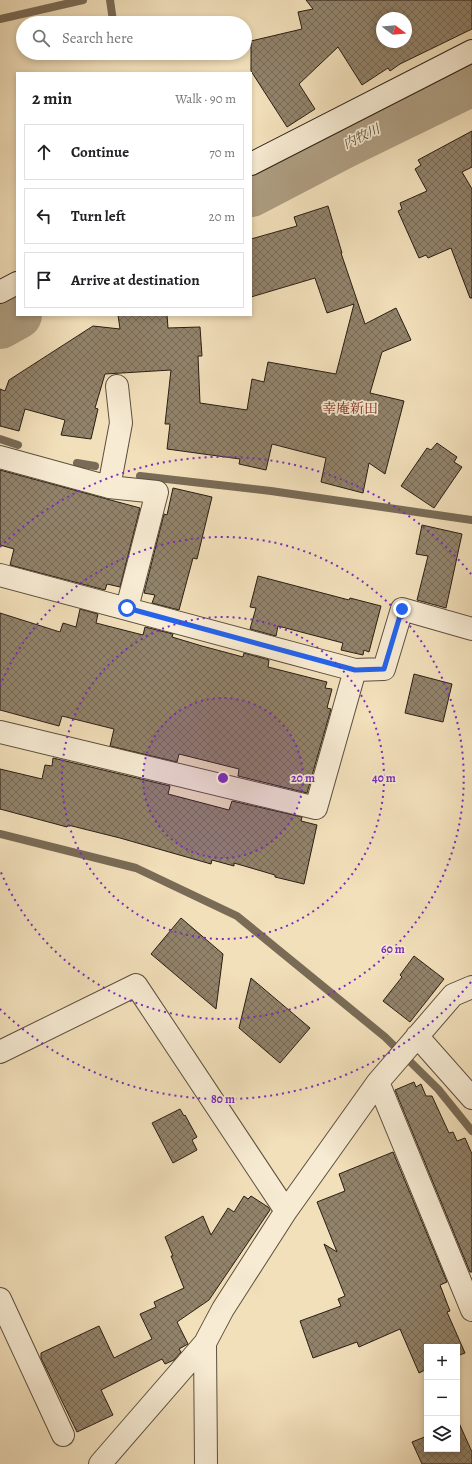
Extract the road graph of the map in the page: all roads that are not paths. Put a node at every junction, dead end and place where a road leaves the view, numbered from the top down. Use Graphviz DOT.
graph roads {
  1 [pos="472,51"];
  2 [pos="252,163"];
  3 [pos="16,284"];
  4 [pos="0,292"];
  5 [pos="117,386"];
  6 [pos="0,457"];
  7 [pos="109,487"];
  8 [pos="0,575"];
  9 [pos="127,608"];
  10 [pos="472,629"];
  11 [pos="355,670"];
  12 [pos="0,732"];
  13 [pos="472,987"];
  14 [pos="417,1036"];
  15 [pos="0,1052"];
  16 [pos="378,1082"];
  17 [pos="472,1098"];
  18 [pos="286,1211"];
  19 [pos="0,1299"];
  20 [pos="472,1310"];
  21 [pos="206,1343"];
  22 [pos="63,1435"];
  23 [pos="100,1464"];
  24 [pos="206,1464"];
  1 -- 2 [label="street"];
  3 -- 4 [label="street"];
  5 -- 7 [label="street"];
  6 -- 7 [label="street"];
  7 -- 9 [label="street"];
  8 -- 9 [label="street"];
  9 -- 11 [label="street"];
  10 -- 11 [label="street"];
  11 -- 12 [label="street"];
  13 -- 14 [label="street"];
  14 -- 16 [label="street"];
  14 -- 17 [label="street"];
  15 -- 18 [label="street"];
  16 -- 18 [label="street"];
  16 -- 20 [label="street"];
  18 -- 21 [label="street"];
  19 -- 22 [label="street"];
  21 -- 23 [label="street"];
  21 -- 24 [label="street"];
}
